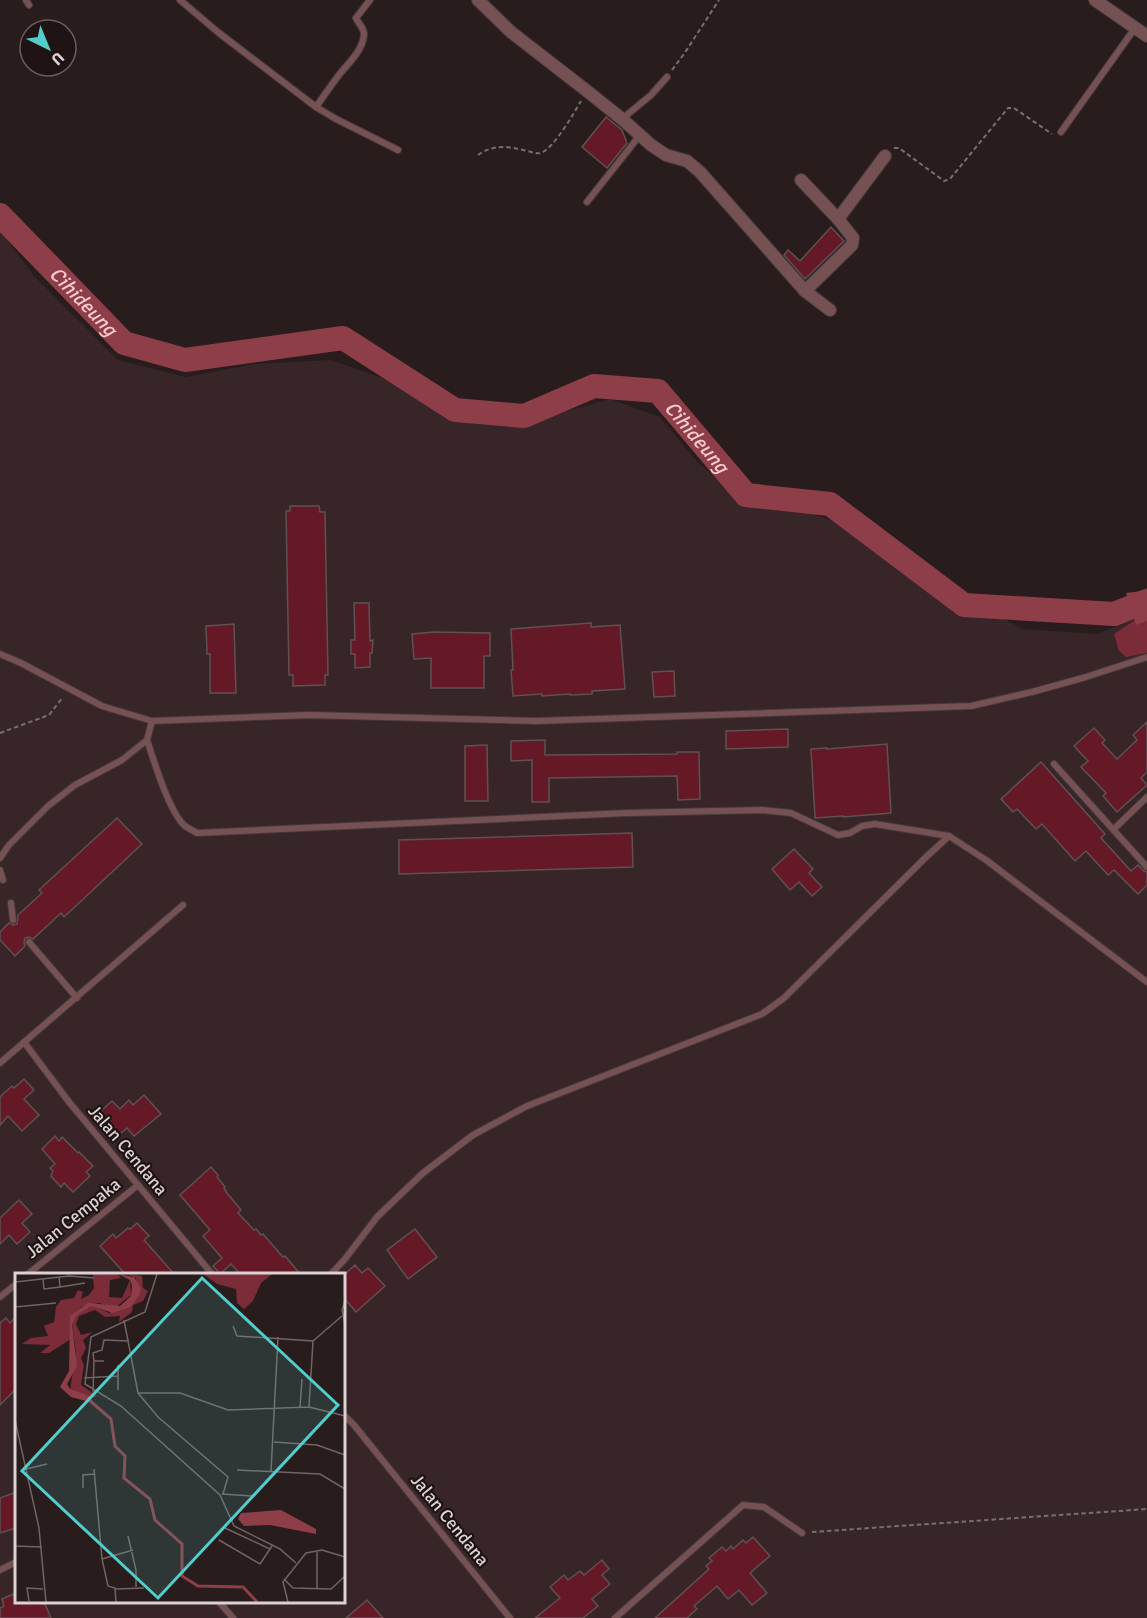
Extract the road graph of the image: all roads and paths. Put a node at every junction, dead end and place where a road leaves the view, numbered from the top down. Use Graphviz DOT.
graph roads {
  1 [pos="180,0"];
  2 [pos="370,0"];
  3 [pos="478,0"];
  4 [pos="719,0"];
  5 [pos="1095,0"];
  6 [pos="1135,28"];
  7 [pos="1147,36"];
  8 [pos="667,77"];
  9 [pos="587,91"];
  10 [pos="316,107"];
  11 [pos="622,119"];
  12 [pos="1061,132"];
  13 [pos="640,135"];
  14 [pos="398,150"];
  15 [pos="478,155"];
  16 [pos="885,156"];
  17 [pos="801,180"];
  18 [pos="587,202"];
  19 [pos="838,219"];
  20 [pos="805,291"];
  21 [pos="830,310"];
  22 [pos="0,654"];
  23 [pos="1147,657"];
  24 [pos="70,688"];
  25 [pos="152,721"];
  26 [pos="0,733"];
  27 [pos="147,740"];
  28 [pos="1054,764"];
  29 [pos="1147,797"];
  30 [pos="1114,829"];
  31 [pos="949,836"];
  32 [pos="0,858"];
  33 [pos="1147,867"];
  34 [pos="0,870"];
  35 [pos="3,880"];
  36 [pos="11,903"];
  37 [pos="183,905"];
  38 [pos="13,920"];
  39 [pos="29,942"];
  40 [pos="1147,982"];
  41 [pos="77,998"];
  42 [pos="24,1042"];
  43 [pos="0,1063"];
  44 [pos="138,1185"];
  45 [pos="30,1273"];
  46 [pos="210,1273"];
  47 [pos="333,1273"];
  48 [pos="15,1285"];
  49 [pos="0,1297"];
  50 [pos="345,1416"];
  51 [pos="1147,1509"];
  52 [pos="802,1533"];
  53 [pos="15,1562"];
  54 [pos="0,1570"];
  55 [pos="220,1603"];
  56 [pos="232,1618"];
  57 [pos="510,1618"];
  58 [pos="615,1618"];
  1 -- 10 [label="lane"];
  2 -- 10 [label="lane"];
  3 -- 9 [label="street"];
  4 -- 8 [label="path"];
  5 -- 6 [label="street"];
  6 -- 7 [label="street"];
  6 -- 12 [label="lane"];
  8 -- 11 [label="lane"];
  9 -- 11 [label="street"];
  9 -- 15 [label="path"];
  10 -- 14 [label="lane"];
  11 -- 13 [label="street"];
  12 -- 16 [label="path"];
  13 -- 18 [label="lane"];
  13 -- 20 [label="street"];
  16 -- 19 [label="street"];
  17 -- 19 [label="street"];
  19 -- 20 [label="street"];
  20 -- 21 [label="street"];
  22 -- 24 [label="lane"];
  23 -- 25 [label="lane"];
  24 -- 25 [label="lane"];
  24 -- 26 [label="path"];
  25 -- 27 [label="lane"];
  27 -- 31 [label="lane"];
  27 -- 32 [label="lane"];
  28 -- 30 [label="lane"];
  29 -- 30 [label="lane"];
  30 -- 33 [label="lane"];
  31 -- 40 [label="lane"];
  31 -- 47 [label="lane"];
  34 -- 35 [label="lane"];
  36 -- 38 [label="lane"];
  37 -- 41 [label="lane"];
  39 -- 41 [label="lane"];
  41 -- 42 [label="lane"];
  42 -- 43 [label="lane"];
  42 -- 44 [label="lane, Jalan Cendana"];
  44 -- 45 [label="lane, Jalan Cempaka"];
  44 -- 46 [label="lane, Jalan Cendana"];
  48 -- 49 [label="lane"];
  50 -- 57 [label="lane, Jalan Cendana"];
  51 -- 52 [label="path"];
  52 -- 58 [label="lane"];
  53 -- 54 [label="lane"];
  55 -- 56 [label="lane"];
}
